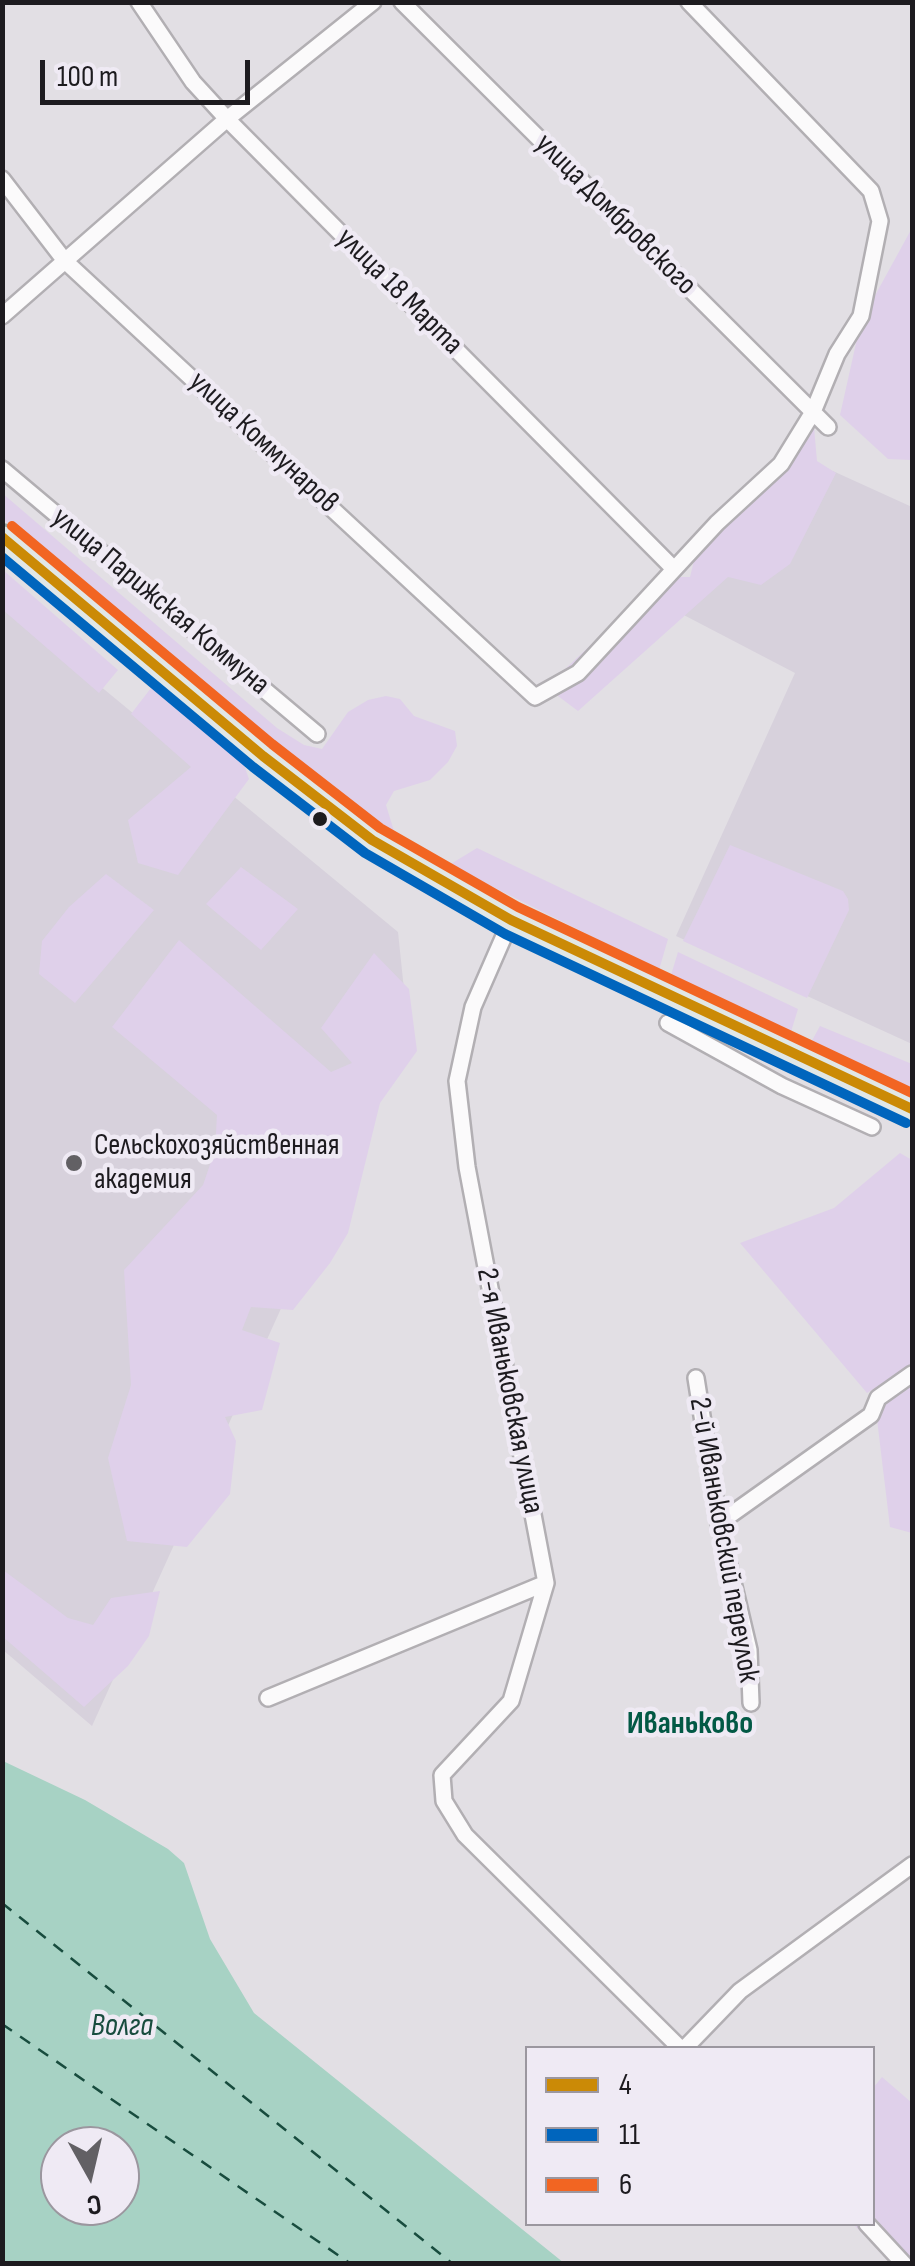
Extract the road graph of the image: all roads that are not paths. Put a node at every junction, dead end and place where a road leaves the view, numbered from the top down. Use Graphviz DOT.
graph roads {
  1 [pos="139,2"];
  2 [pos="373,2"];
  3 [pos="402,2"];
  4 [pos="689,2"];
  5 [pos="227,119"];
  6 [pos="2,179"];
  7 [pos="65,261"];
  8 [pos="2,316"];
  9 [pos="813,412"];
  10 [pos="828,427"];
  11 [pos="2,469"];
  12 [pos="2,537"];
  13 [pos="674,569"];
  14 [pos="318,734"];
  15 [pos="510,920"];
  16 [pos="668,1022"];
  17 [pos="799,1056"];
  18 [pos="782,1086"];
  19 [pos="912,1109"];
  20 [pos="872,1127"];
  21 [pos="912,1374"];
  22 [pos="696,1378"];
  23 [pos="719,1523"];
  24 [pos="546,1583"];
  25 [pos="268,1698"];
  26 [pos="751,1703"];
  27 [pos="912,1865"];
  28 [pos="681,2046"];
  29 [pos="685,2046"];
  30 [pos="869,2226"];
  31 [pos="904,2264"];
  1 -- 5 [label="street, улица 18 Марта"];
  2 -- 5 [label="street"];
  3 -- 9 [label="street, улица Домбровского"];
  4 -- 9 [label="street"];
  5 -- 7 [label="street"];
  5 -- 13 [label="street, улица 18 Марта"];
  6 -- 7 [label="street, улица Коммунаров"];
  7 -- 8 [label="street"];
  7 -- 13 [label="street, улица Коммунаров"];
  9 -- 10 [label="street, улица Домбровского"];
  9 -- 13 [label="street"];
  11 -- 14 [label="street, улица Парижская Коммуна"];
  12 -- 15 [label="main road"];
  15 -- 17 [label="main road"];
  15 -- 24 [label="street, 2-я Иваньковская улица"];
  16 -- 18 [label="street"];
  17 -- 18 [label="street"];
  17 -- 19 [label="main road"];
  18 -- 20 [label="street"];
  21 -- 23 [label="street"];
  22 -- 23 [label="street, 2-й Иваньковский переулок"];
  23 -- 26 [label="street, 2-й Иваньковский переулок"];
  24 -- 25 [label="street"];
  24 -- 28 [label="street, 2-я Иваньковская улица"];
  27 -- 29 [label="street"];
  30 -- 31 [label="street"];
}
